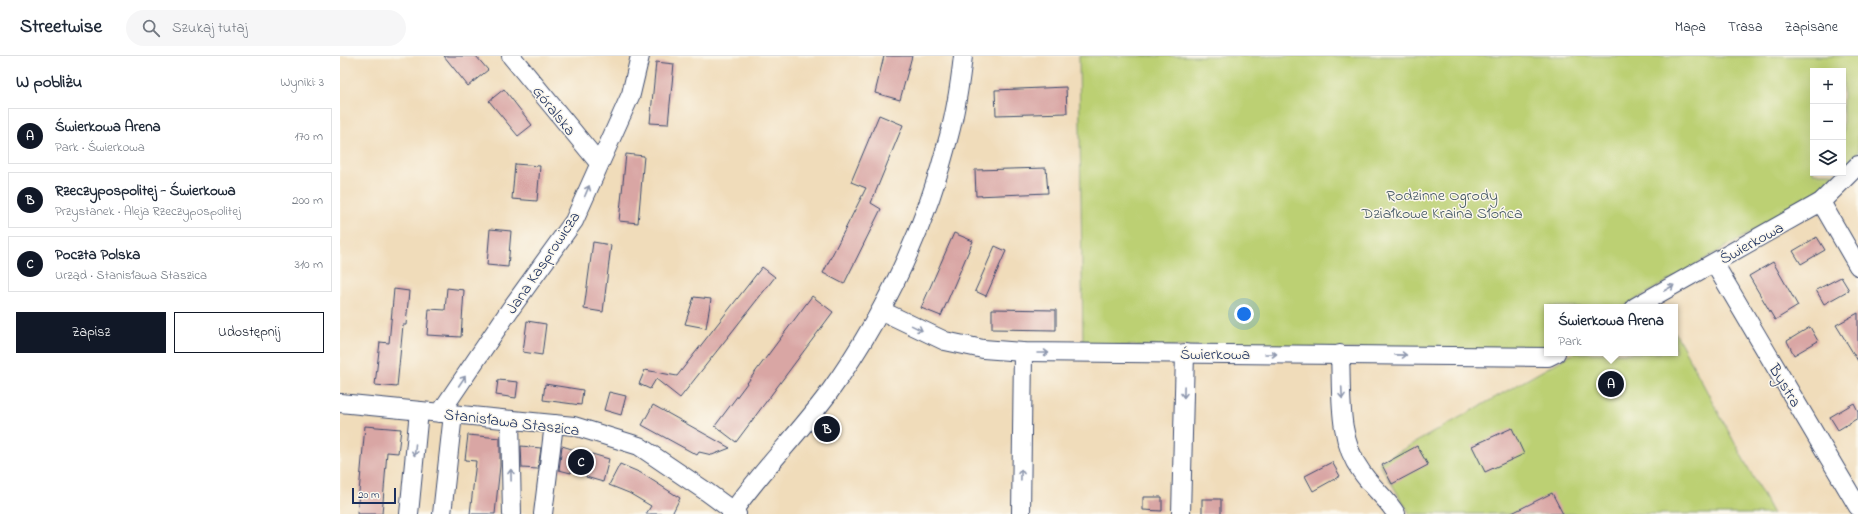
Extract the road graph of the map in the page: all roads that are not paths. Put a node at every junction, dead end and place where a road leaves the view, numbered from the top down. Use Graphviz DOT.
graph roads {
  1 [pos="511,56"];
  2 [pos="640,56"];
  3 [pos="963,56"];
  4 [pos="599,163"];
  5 [pos="1858,165"];
  6 [pos="1821,202"];
  7 [pos="1714,263"];
  8 [pos="1858,266"];
  9 [pos="1640,304"];
  10 [pos="882,311"];
  11 [pos="1023,352"];
  12 [pos="1185,353"];
  13 [pos="1340,354"];
  14 [pos="1550,356"];
  15 [pos="340,403"];
  16 [pos="419,411"];
  17 [pos="446,414"];
  18 [pos="510,420"];
  19 [pos="554,424"];
  20 [pos="1858,507"];
  21 [pos="734,513"];
  22 [pos="409,514"];
  23 [pos="442,514"];
  24 [pos="512,514"];
  25 [pos="544,514"];
  26 [pos="1021,514"];
  27 [pos="1181,514"];
  28 [pos="1396,514"];
  1 -- 4 [label="street, Góralska"];
  2 -- 4 [label="street, Jana Kasprowicza"];
  3 -- 10 [label="street"];
  17 -- 4 [label="street, Jana Kasprowicza, one-way"];
  5 -- 6 [label="street, Świerkowa"];
  6 -- 7 [label="street, Świerkowa"];
  6 -- 8 [label="street"];
  9 -- 7 [label="street, Świerkowa, one-way"];
  7 -- 20 [label="street, Bystra"];
  10 -- 11 [label="street, Świerkowa, one-way"];
  10 -- 21 [label="street"];
  11 -- 12 [label="street, Świerkowa, one-way"];
  26 -- 11 [label="street, one-way"];
  12 -- 13 [label="street, Świerkowa, one-way"];
  12 -- 27 [label="street, one-way"];
  13 -- 14 [label="street, Świerkowa, one-way"];
  13 -- 28 [label="street, one-way"];
  15 -- 16 [label="street, Stanisława Staszica"];
  16 -- 17 [label="street, Stanisława Staszica"];
  16 -- 22 [label="street, one-way"];
  17 -- 18 [label="street, Stanisława Staszica"];
  17 -- 23 [label="street"];
  18 -- 19 [label="street, Stanisława Staszica"];
  24 -- 18 [label="street, one-way"];
  19 -- 21 [label="street, Stanisława Staszica"];
  19 -- 25 [label="street"];
}
